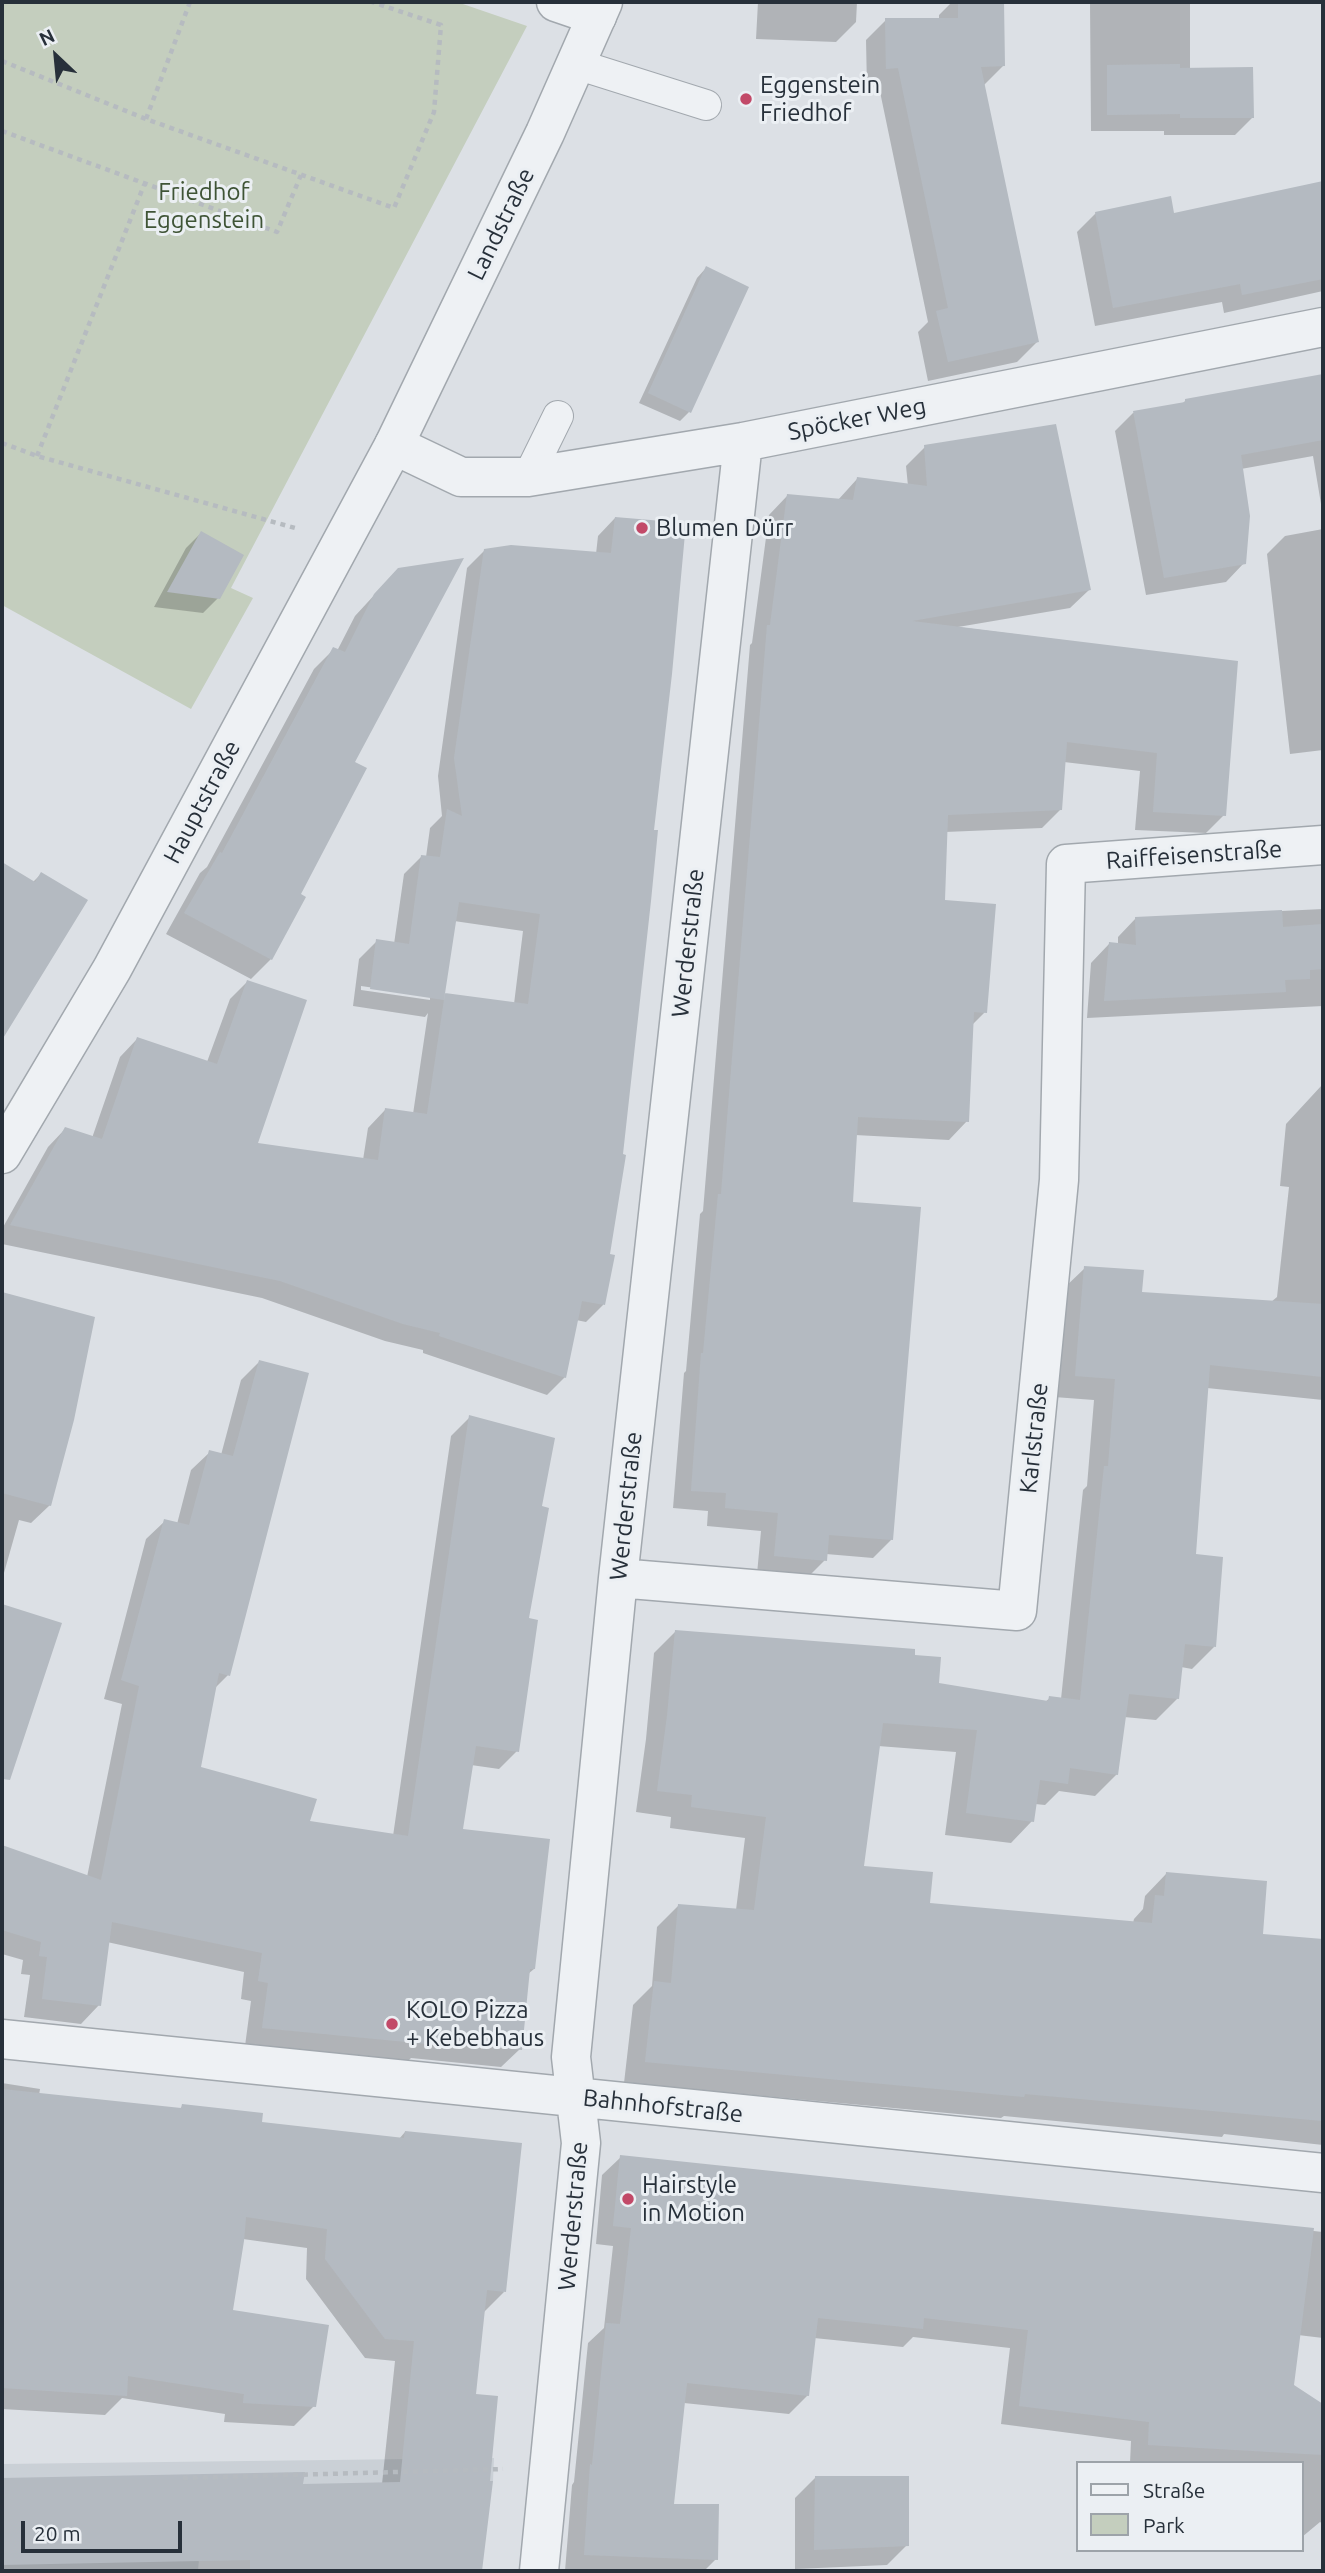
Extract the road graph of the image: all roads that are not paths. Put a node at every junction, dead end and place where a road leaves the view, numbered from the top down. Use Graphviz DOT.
graph roads {
  1 [pos="556,2"];
  2 [pos="600,9"];
  3 [pos="576,64"];
  4 [pos="706,105"];
  5 [pos="1323,327"];
  6 [pos="558,416"];
  7 [pos="743,442"];
  8 [pos="394,445"];
  9 [pos="528,477"];
  10 [pos="1323,845"];
  11 [pos="1066,864"];
  12 [pos="2,1154"];
  13 [pos="618,1578"];
  14 [pos="2,2039"];
  15 [pos="576,2097"];
  16 [pos="1323,2174"];
  17 [pos="539,2571"];
  1 -- 2 [label="street"];
  2 -- 3 [label="street, Landstraße"];
  3 -- 4 [label="lane"];
  3 -- 8 [label="street, Landstraße"];
  5 -- 7 [label="street, Spöcker Weg"];
  6 -- 9 [label="lane"];
  7 -- 9 [label="street, Spöcker Weg"];
  7 -- 13 [label="street, Werderstraße"];
  8 -- 9 [label="street, Spöcker Weg"];
  8 -- 12 [label="street, Hauptstraße"];
  10 -- 11 [label="street, Raiffeisenstraße"];
  11 -- 13 [label="street, Karlstraße"];
  13 -- 15 [label="street, Werderstraße"];
  14 -- 15 [label="street, Bahnhofstraße"];
  15 -- 16 [label="street, Bahnhofstraße"];
  15 -- 17 [label="street, Werderstraße"];
}
